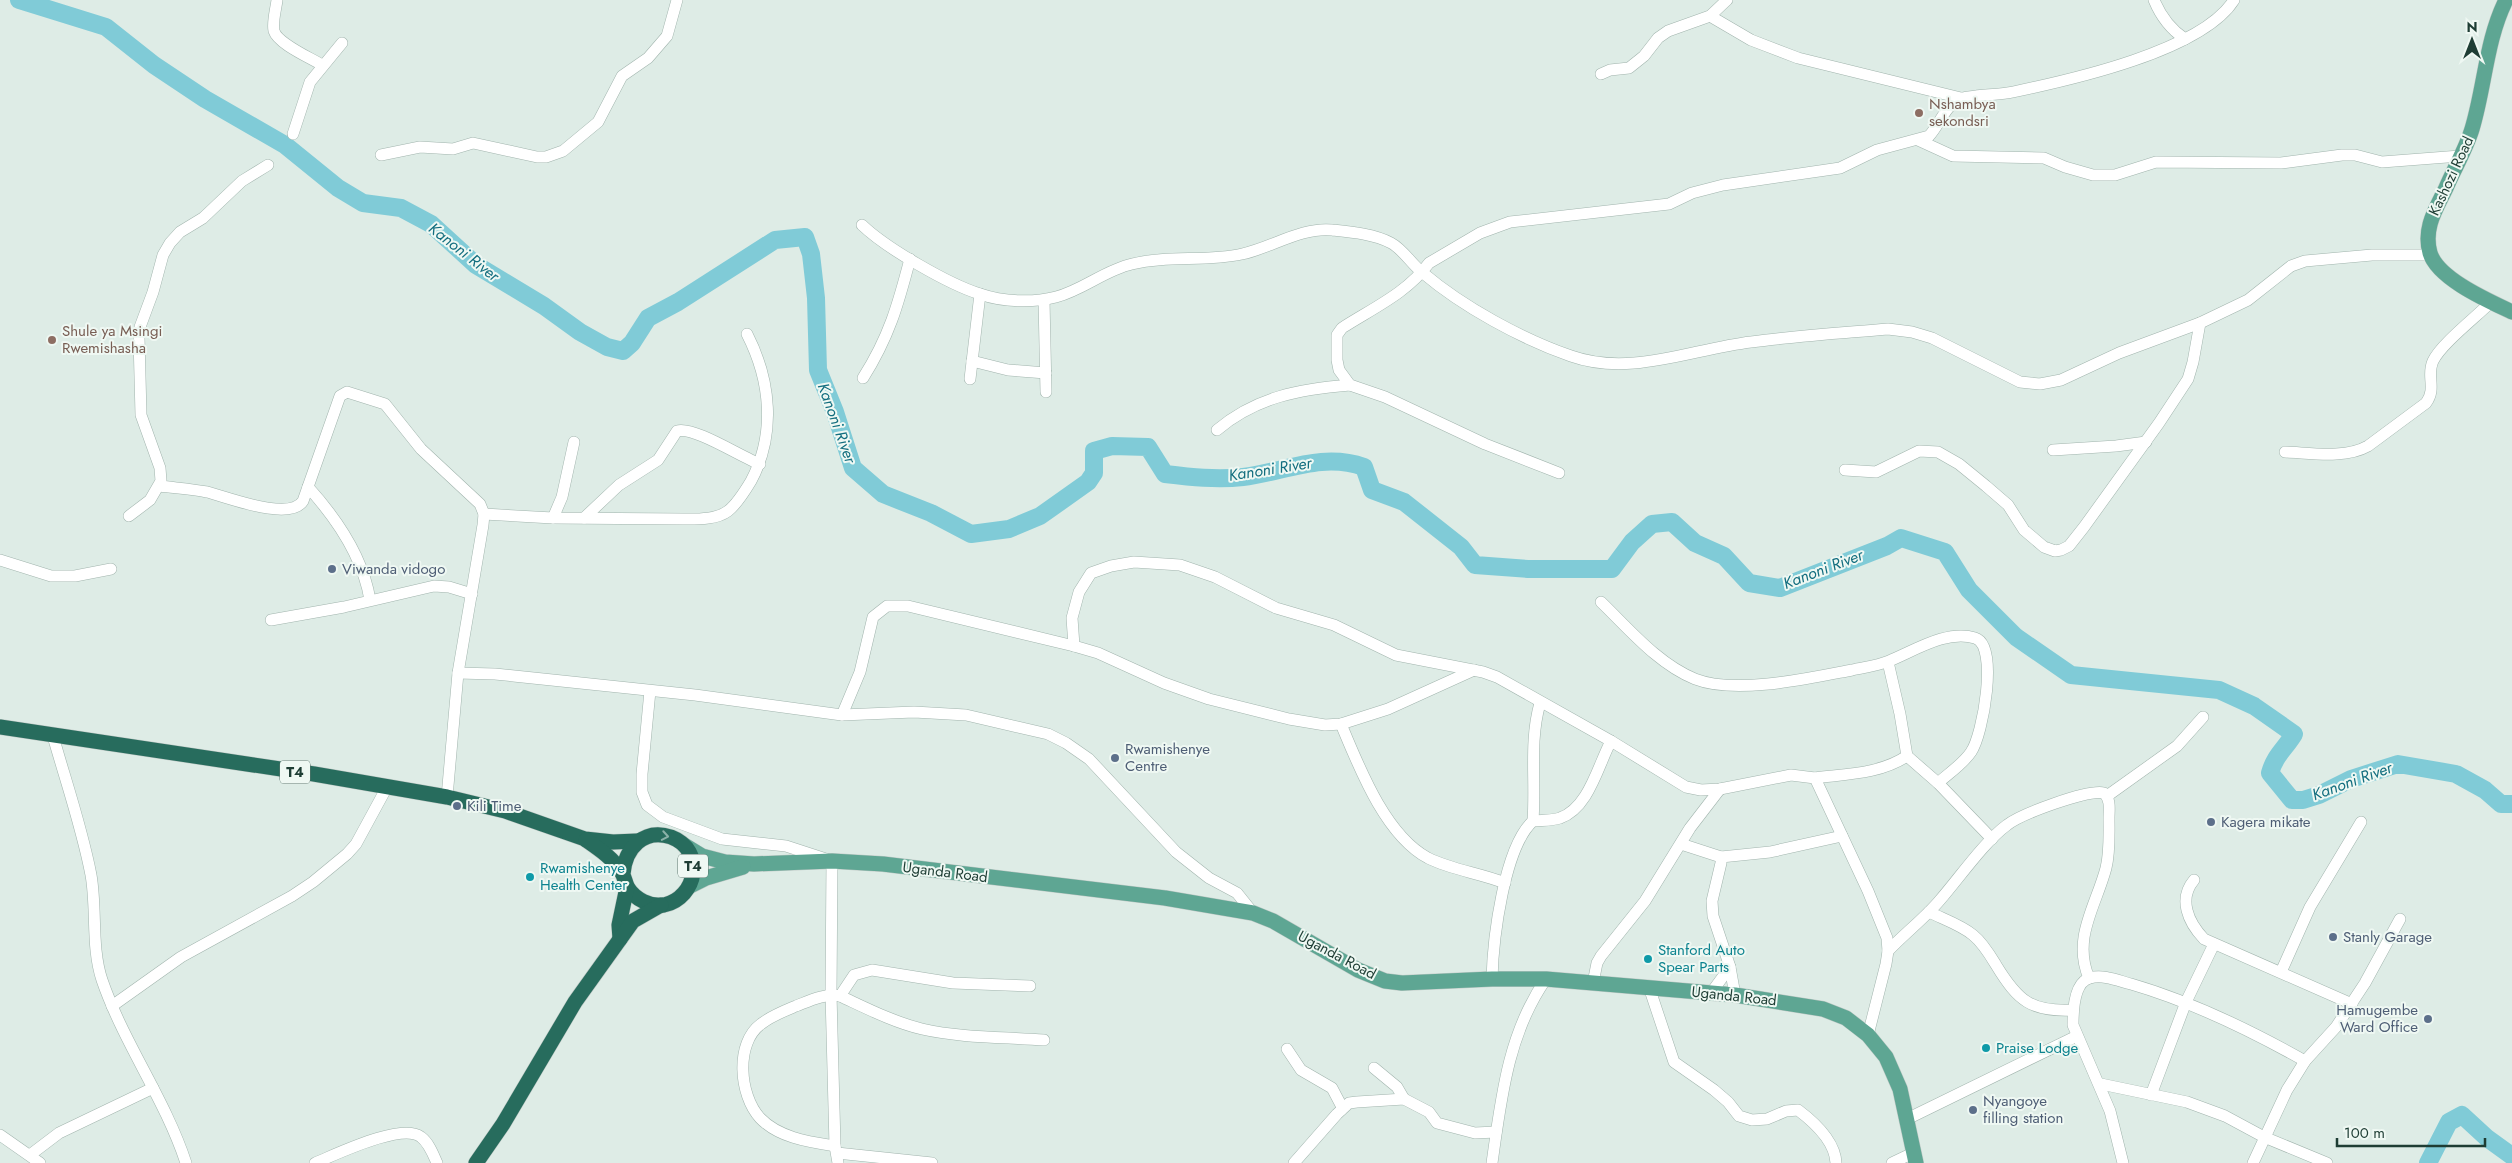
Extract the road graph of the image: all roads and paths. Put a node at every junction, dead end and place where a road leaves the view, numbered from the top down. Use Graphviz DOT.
graph roads {
  1 [pos="277,0"];
  2 [pos="677,0"];
  3 [pos="1727,0"];
  4 [pos="2154,0"];
  5 [pos="2234,0"];
  6 [pos="2506,0"];
  7 [pos="1710,16"];
  8 [pos="2185,39"];
  9 [pos="342,43"];
  10 [pos="322,65"];
  11 [pos="1601,74"];
  12 [pos="1960,98"];
  13 [pos="293,134"];
  14 [pos="1918,140"];
  15 [pos="381,155"];
  16 [pos="2460,156"];
  17 [pos="268,165"];
  18 [pos="862,225"];
  19 [pos="2431,255"];
  20 [pos="910,259"];
  21 [pos="1422,272"];
  22 [pos="980,294"];
  23 [pos="1044,300"];
  24 [pos="2491,302"];
  25 [pos="2512,312"];
  26 [pos="2200,323"];
  27 [pos="747,334"];
  28 [pos="972,361"];
  29 [pos="1046,373"];
  30 [pos="863,378"];
  31 [pos="970,380"];
  32 [pos="1350,385"];
  33 [pos="1046,392"];
  34 [pos="1217,430"];
  35 [pos="574,442"];
  36 [pos="2146,442"];
  37 [pos="2053,450"];
  38 [pos="2285,452"];
  39 [pos="760,464"];
  40 [pos="1845,470"];
  41 [pos="1559,473"];
  42 [pos="160,486"];
  43 [pos="308,487"];
  44 [pos="484,514"];
  45 [pos="129,516"];
  46 [pos="553,518"];
  47 [pos="584,518"];
  48 [pos="0,560"];
  49 [pos="111,569"];
  50 [pos="472,594"];
  51 [pos="370,600"];
  52 [pos="1601,602"];
  53 [pos="271,620"];
  54 [pos="1074,646"];
  55 [pos="1888,662"];
  56 [pos="1474,670"];
  57 [pos="458,672"];
  58 [pos="650,691"];
  59 [pos="1540,703"];
  60 [pos="842,714"];
  61 [pos="2203,717"];
  62 [pos="1341,724"];
  63 [pos="0,728"];
  64 [pos="53,736"];
  65 [pos="1611,741"];
  66 [pos="1907,756"];
  67 [pos="1815,778"];
  68 [pos="1938,783"];
  69 [pos="387,787"];
  70 [pos="1720,788"];
  71 [pos="2107,796"];
  72 [pos="447,797"];
  73 [pos="1533,821"];
  74 [pos="2361,822"];
  75 [pos="1842,836"];
  76 [pos="1992,838"];
  77 [pos="585,839"];
  78 [pos="638,841"];
  79 [pos="1681,844"];
  80 [pos="684,845"];
  81 [pos="1721,857"];
  82 [pos="832,861"];
  83 [pos="754,864"];
  84 [pos="625,880"];
  85 [pos="2194,880"];
  86 [pos="1505,883"];
  87 [pos="690,886"];
  88 [pos="662,905"];
  89 [pos="1929,912"];
  90 [pos="1253,913"];
  91 [pos="2400,919"];
  92 [pos="620,939"];
  93 [pos="2214,944"];
  94 [pos="1888,951"];
  95 [pos="1730,967"];
  96 [pos="2281,972"];
  97 [pos="1492,978"];
  98 [pos="2089,978"];
  99 [pos="1546,979"];
  100 [pos="1593,983"];
  101 [pos="1030,986"];
  102 [pos="1649,987"];
  103 [pos="1711,993"];
  104 [pos="835,995"];
  105 [pos="1735,995"];
  106 [pos="2186,1002"];
  107 [pos="2352,1004"];
  108 [pos="112,1006"];
  109 [pos="2074,1010"];
  110 [pos="1868,1035"];
  111 [pos="2077,1036"];
  112 [pos="1044,1040"];
  113 [pos="1287,1049"];
  114 [pos="2305,1061"];
  115 [pos="1374,1068"];
  116 [pos="2101,1084"];
  117 [pos="153,1088"];
  118 [pos="2151,1095"];
  119 [pos="1404,1099"];
  120 [pos="1341,1110"];
  121 [pos="1907,1119"];
  122 [pos="1496,1132"];
  123 [pos="0,1135"];
  124 [pos="2264,1137"];
  125 [pos="837,1154"];
  126 [pos="30,1155"];
  127 [pos="1914,1158"];
  128 [pos="40,1163"];
  129 [pos="186,1163"];
  130 [pos="315,1163"];
  131 [pos="437,1163"];
  132 [pos="476,1163"];
  133 [pos="932,1163"];
  134 [pos="1294,1163"];
  135 [pos="1492,1163"];
  136 [pos="1836,1163"];
  137 [pos="1892,1163"];
  138 [pos="2123,1163"];
  139 [pos="2253,1163"];
  140 [pos="2327,1163"];
  1 -- 10 [label="street"];
  2 -- 15 [label="street"];
  3 -- 7 [label="street"];
  4 -- 8 [label="street"];
  5 -- 8 [label="street"];
  6 -- 16 [label="main road, Kashozi Road"];
  7 -- 11 [label="street"];
  7 -- 12 [label="street"];
  8 -- 12 [label="street"];
  9 -- 10 [label="street"];
  10 -- 13 [label="street"];
  12 -- 14 [label="street"];
  14 -- 16 [label="street"];
  14 -- 21 [label="street"];
  16 -- 19 [label="main road, Kashozi Road"];
  17 -- 42 [label="street"];
  18 -- 20 [label="street"];
  19 -- 24 [label="main road"];
  19 -- 26 [label="street"];
  20 -- 22 [label="street"];
  20 -- 30 [label="street"];
  21 -- 23 [label="street"];
  21 -- 26 [label="street"];
  21 -- 32 [label="street"];
  22 -- 23 [label="street"];
  22 -- 28 [label="street"];
  23 -- 29 [label="street"];
  24 -- 25 [label="main road"];
  24 -- 38 [label="street"];
  26 -- 36 [label="street"];
  27 -- 39 [label="street"];
  28 -- 29 [label="street"];
  28 -- 31 [label="street"];
  29 -- 33 [label="street"];
  32 -- 34 [label="street"];
  32 -- 41 [label="street"];
  35 -- 46 [label="street"];
  36 -- 37 [label="street"];
  36 -- 40 [label="street"];
  39 -- 47 [label="street"];
  39 -- 47 [label="street"];
  42 -- 43 [label="street"];
  42 -- 45 [label="street"];
  43 -- 44 [label="street"];
  43 -- 51 [label="street"];
  44 -- 46 [label="street"];
  44 -- 50 [label="street"];
  46 -- 47 [label="street"];
  48 -- 49 [label="street"];
  50 -- 51 [label="street"];
  50 -- 57 [label="street"];
  51 -- 53 [label="street"];
  52 -- 55 [label="street"];
  54 -- 56 [label="street"];
  54 -- 60 [label="street"];
  54 -- 62 [label="street"];
  55 -- 66 [label="street"];
  55 -- 68 [label="street"];
  56 -- 59 [label="street"];
  56 -- 62 [label="street"];
  57 -- 58 [label="street"];
  57 -- 72 [label="street"];
  58 -- 60 [label="street"];
  58 -- 82 [label="street"];
  59 -- 65 [label="street"];
  59 -- 73 [label="street"];
  60 -- 90 [label="street"];
  61 -- 71 [label="street"];
  62 -- 86 [label="street"];
  63 -- 64 [label="highway, T4"];
  64 -- 69 [label="highway, T4"];
  64 -- 108 [label="street"];
  65 -- 70 [label="street"];
  65 -- 73 [label="street"];
  66 -- 67 [label="street"];
  66 -- 68 [label="street"];
  67 -- 70 [label="street"];
  67 -- 75 [label="street"];
  68 -- 76 [label="street"];
  69 -- 72 [label="highway, T4"];
  69 -- 108 [label="street"];
  70 -- 79 [label="street"];
  71 -- 76 [label="street"];
  71 -- 98 [label="street"];
  72 -- 77 [label="highway, T4"];
  73 -- 86 [label="street"];
  74 -- 96 [label="street"];
  75 -- 81 [label="street"];
  75 -- 94 [label="street"];
  76 -- 89 [label="street"];
  77 -- 78 [label="highway, T4"];
  77 -- 84 [label="highway, T4"];
  78 -- 80 [label="highway, T4, one-way"];
  78 -- 84 [label="highway"];
  79 -- 81 [label="street"];
  79 -- 100 [label="street"];
  80 -- 83 [label="main road, Uganda Road"];
  80 -- 87 [label="highway, T4"];
  81 -- 95 [label="street"];
  82 -- 83 [label="main road, Uganda Road"];
  82 -- 90 [label="main road, Uganda Road"];
  82 -- 104 [label="street"];
  83 -- 87 [label="main road, Uganda Road"];
  84 -- 88 [label="highway, T4"];
  84 -- 92 [label="highway"];
  85 -- 93 [label="street"];
  86 -- 97 [label="street"];
  87 -- 88 [label="highway, T4"];
  88 -- 92 [label="highway, T4"];
  89 -- 94 [label="street"];
  89 -- 109 [label="street"];
  90 -- 97 [label="main road, Uganda Road"];
  91 -- 107 [label="street"];
  92 -- 132 [label="highway, T4"];
  93 -- 96 [label="street"];
  93 -- 106 [label="street"];
  94 -- 110 [label="street"];
  95 -- 103 [label="street"];
  95 -- 105 [label="street"];
  96 -- 107 [label="street"];
  97 -- 99 [label="main road, Uganda Road"];
  98 -- 106 [label="street"];
  98 -- 109 [label="street"];
  99 -- 100 [label="main road, Uganda Road"];
  99 -- 122 [label="street"];
  100 -- 102 [label="main road, Uganda Road"];
  101 -- 104 [label="street"];
  102 -- 103 [label="main road, Uganda Road"];
  102 -- 136 [label="street"];
  103 -- 105 [label="main road, Uganda Road"];
  104 -- 112 [label="street"];
  104 -- 125 [label="street"];
  104 -- 125 [label="street"];
  105 -- 110 [label="main road, Uganda Road"];
  106 -- 114 [label="street"];
  106 -- 118 [label="street"];
  107 -- 114 [label="street"];
  108 -- 117 [label="street"];
  109 -- 111 [label="street"];
  110 -- 121 [label="main road, Uganda Road"];
  111 -- 116 [label="street"];
  111 -- 121 [label="street"];
  113 -- 120 [label="street"];
  114 -- 124 [label="street"];
  115 -- 119 [label="street"];
  116 -- 118 [label="street"];
  116 -- 138 [label="street"];
  117 -- 126 [label="street"];
  117 -- 129 [label="street"];
  118 -- 124 [label="street"];
  119 -- 120 [label="street"];
  119 -- 122 [label="street"];
  120 -- 134 [label="street"];
  121 -- 127 [label="main road, Uganda Road"];
  122 -- 135 [label="street"];
  123 -- 126 [label="street"];
  124 -- 139 [label="street"];
  124 -- 140 [label="street"];
  125 -- 133 [label="street"];
  126 -- 128 [label="street"];
  127 -- 137 [label="street"];
  130 -- 131 [label="street"];
}
